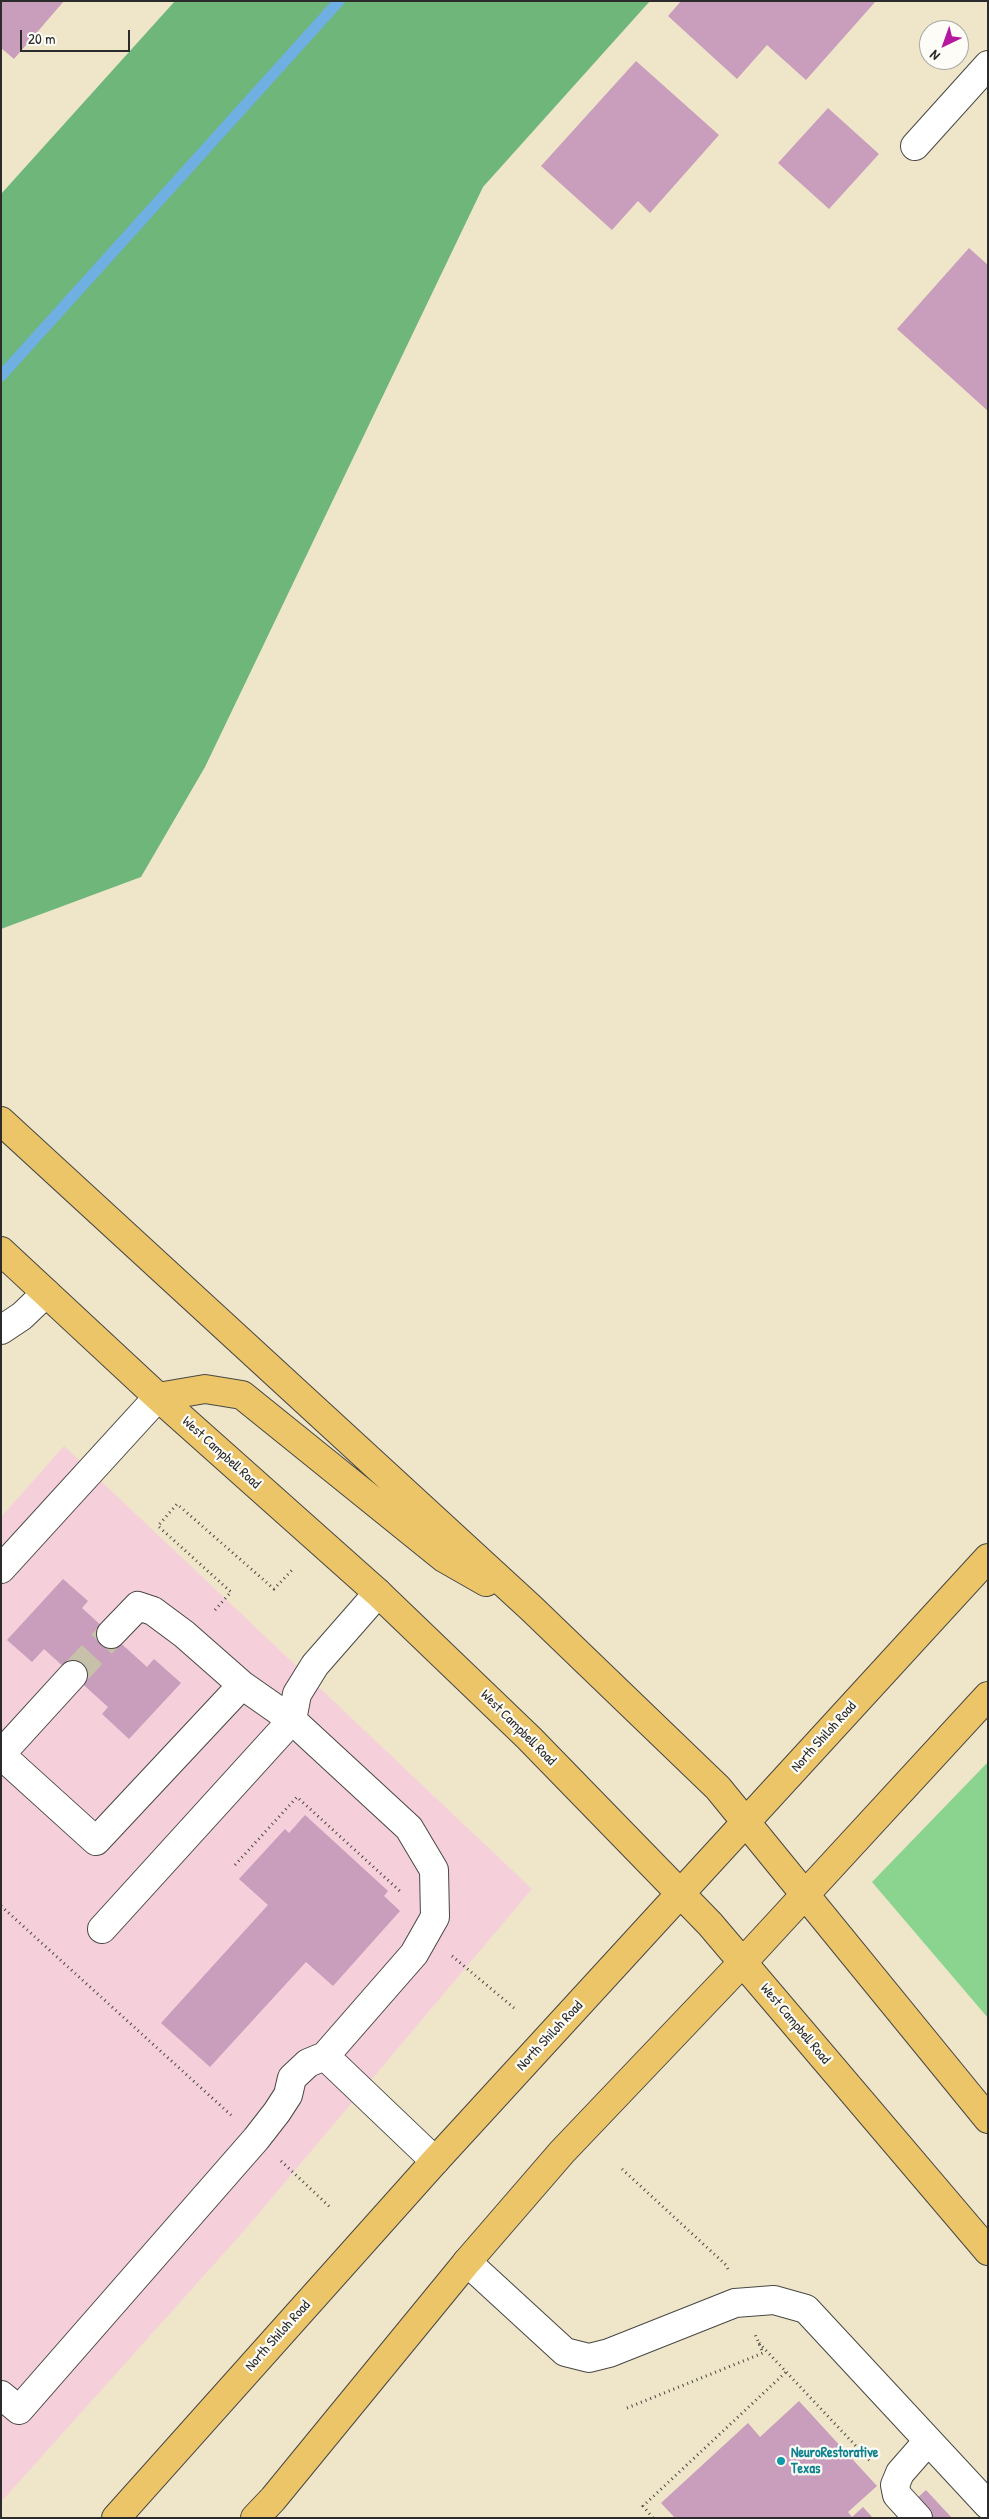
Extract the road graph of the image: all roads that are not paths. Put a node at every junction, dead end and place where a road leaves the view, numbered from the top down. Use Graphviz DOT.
graph roads {
  1 [pos="988,65"];
  2 [pos="915,146"];
  3 [pos="1,1121"];
  4 [pos="1,1251"];
  5 [pos="46,1293"];
  6 [pos="1,1330"];
  7 [pos="158,1397"];
  8 [pos="988,1558"];
  9 [pos="1,1569"];
  10 [pos="378,1592"];
  11 [pos="530,1608"];
  12 [pos="111,1634"];
  13 [pos="73,1675"];
  14 [pos="242,1685"];
  15 [pos="988,1696"];
  16 [pos="292,1720"];
  17 [pos="1,1754"];
  18 [pos="746,1822"];
  19 [pos="681,1893"];
  20 [pos="805,1893"];
  21 [pos="102,1929"];
  22 [pos="743,1962"];
  23 [pos="325,2056"];
  24 [pos="988,2119"];
  25 [pos="436,2161"];
  26 [pos="988,2251"];
  27 [pos="467,2262"];
  28 [pos="1,2394"];
  29 [pos="928,2441"];
  30 [pos="988,2505"];
  31 [pos="116,2518"];
  32 [pos="255,2518"];
  33 [pos="918,2518"];
  1 -- 2 [label="lane"];
  3 -- 11 [label="main road"];
  4 -- 5 [label="main road, West Campbell Road"];
  5 -- 6 [label="lane"];
  5 -- 7 [label="main road, West Campbell Road"];
  7 -- 9 [label="lane"];
  7 -- 10 [label="main road, West Campbell Road"];
  7 -- 11 [label="main road"];
  8 -- 18 [label="main road, North Shiloh Road"];
  10 -- 16 [label="lane"];
  10 -- 19 [label="main road, West Campbell Road"];
  11 -- 18 [label="main road"];
  12 -- 14 [label="lane"];
  13 -- 17 [label="lane"];
  14 -- 16 [label="lane"];
  14 -- 17 [label="lane"];
  15 -- 20 [label="main road"];
  16 -- 21 [label="lane"];
  16 -- 23 [label="lane"];
  18 -- 19 [label="main road, North Shiloh Road"];
  18 -- 20 [label="main road"];
  19 -- 22 [label="main road, West Campbell Road"];
  19 -- 25 [label="main road, North Shiloh Road"];
  20 -- 22 [label="main road"];
  20 -- 24 [label="main road"];
  22 -- 26 [label="main road, West Campbell Road"];
  22 -- 27 [label="main road"];
  23 -- 25 [label="lane"];
  23 -- 28 [label="lane"];
  25 -- 31 [label="main road, North Shiloh Road"];
  27 -- 29 [label="lane"];
  27 -- 32 [label="main road"];
  29 -- 30 [label="lane"];
  29 -- 33 [label="lane"];
}
